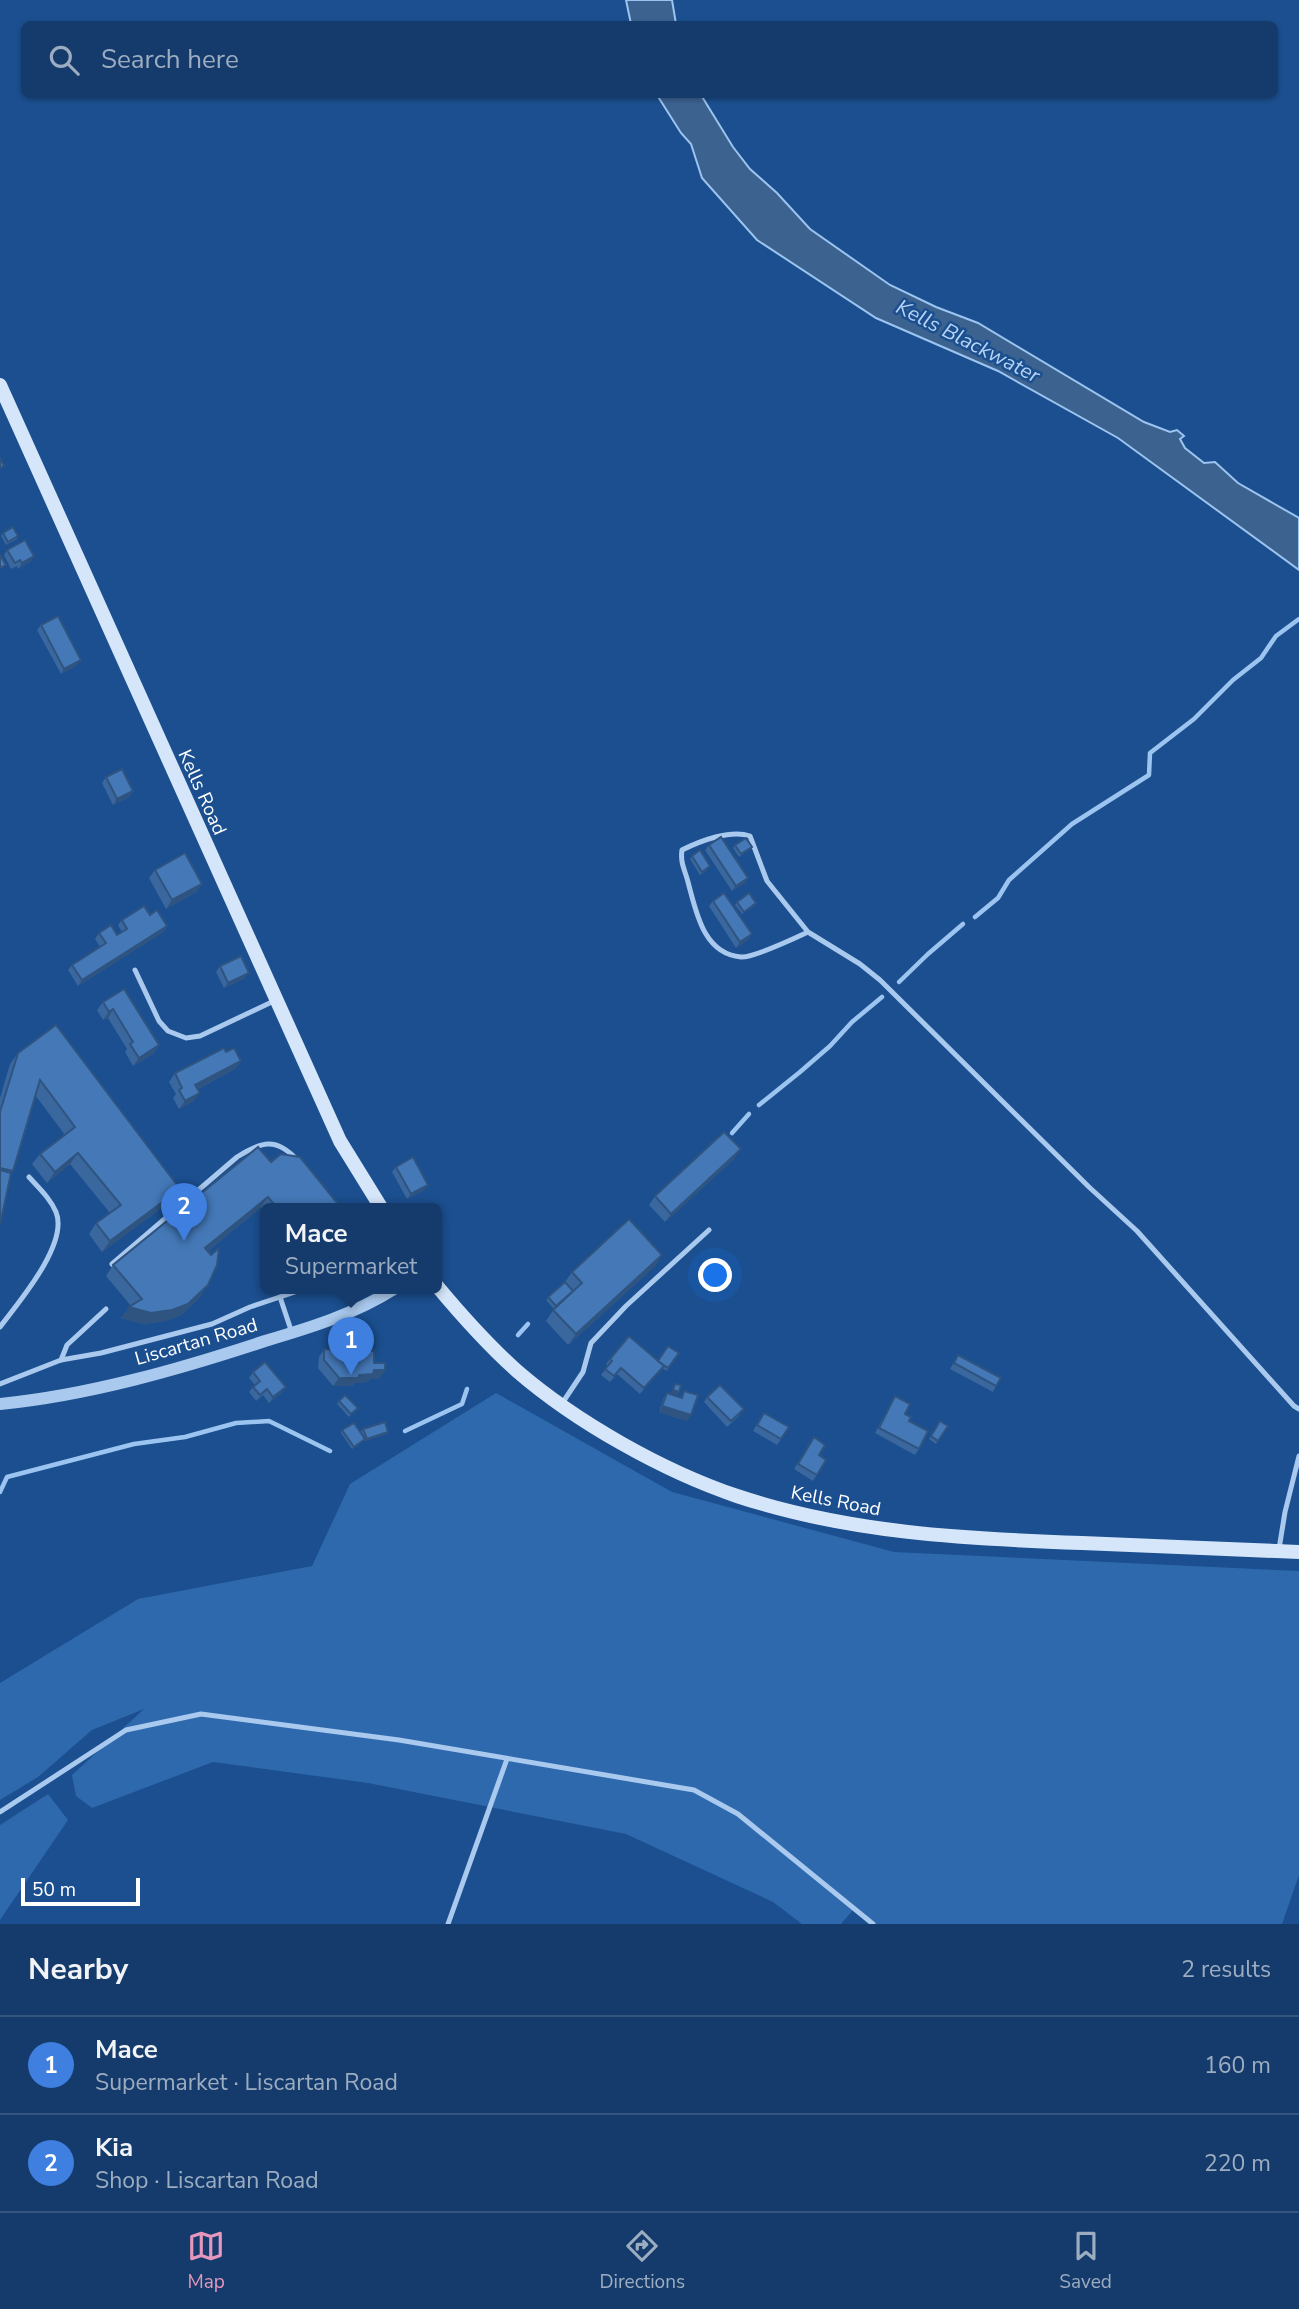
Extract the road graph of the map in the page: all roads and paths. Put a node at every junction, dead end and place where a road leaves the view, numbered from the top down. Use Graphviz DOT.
graph roads {
  1 [pos="0,385"];
  2 [pos="808,932"];
  3 [pos="135,970"];
  4 [pos="276,1000"];
  5 [pos="305,1169"];
  6 [pos="29,1177"];
  7 [pos="378,1203"];
  8 [pos="709,1230"];
  9 [pos="112,1264"];
  10 [pos="442,1292"];
  11 [pos="289,1294"];
  12 [pos="386,1294"];
  13 [pos="280,1297"];
  14 [pos="106,1310"];
  15 [pos="0,1327"];
  16 [pos="292,1333"];
  17 [pos="61,1360"];
  18 [pos="0,1384"];
  19 [pos="0,1404"];
  20 [pos="561,1405"];
  21 [pos="1299,1409"];
  22 [pos="1299,1456"];
  23 [pos="1279,1552"];
  24 [pos="1299,1552"];
  25 [pos="506,1759"];
  26 [pos="0,1812"];
  27 [pos="448,1924"];
  28 [pos="873,1924"];
  1 -- 4 [label="main road, Kells Road"];
  2 -- 2 [label="lane"];
  2 -- 21 [label="lane"];
  3 -- 4 [label="lane"];
  4 -- 7 [label="main road, Kells Road"];
  5 -- 9 [label="lane"];
  6 -- 15 [label="lane"];
  8 -- 20 [label="lane"];
  10 -- 20 [label="main road, Kells Road"];
  11 -- 13 [label="lane"];
  12 -- 16 [label="street, Liscartan Road"];
  13 -- 16 [label="lane"];
  13 -- 17 [label="lane"];
  14 -- 17 [label="lane"];
  16 -- 19 [label="street, Liscartan Road"];
  17 -- 18 [label="lane"];
  20 -- 23 [label="main road, Kells Road"];
  22 -- 23 [label="lane"];
  23 -- 24 [label="main road, Kells Road"];
  25 -- 26 [label="lane"];
  25 -- 27 [label="lane"];
  25 -- 28 [label="lane"];
}
